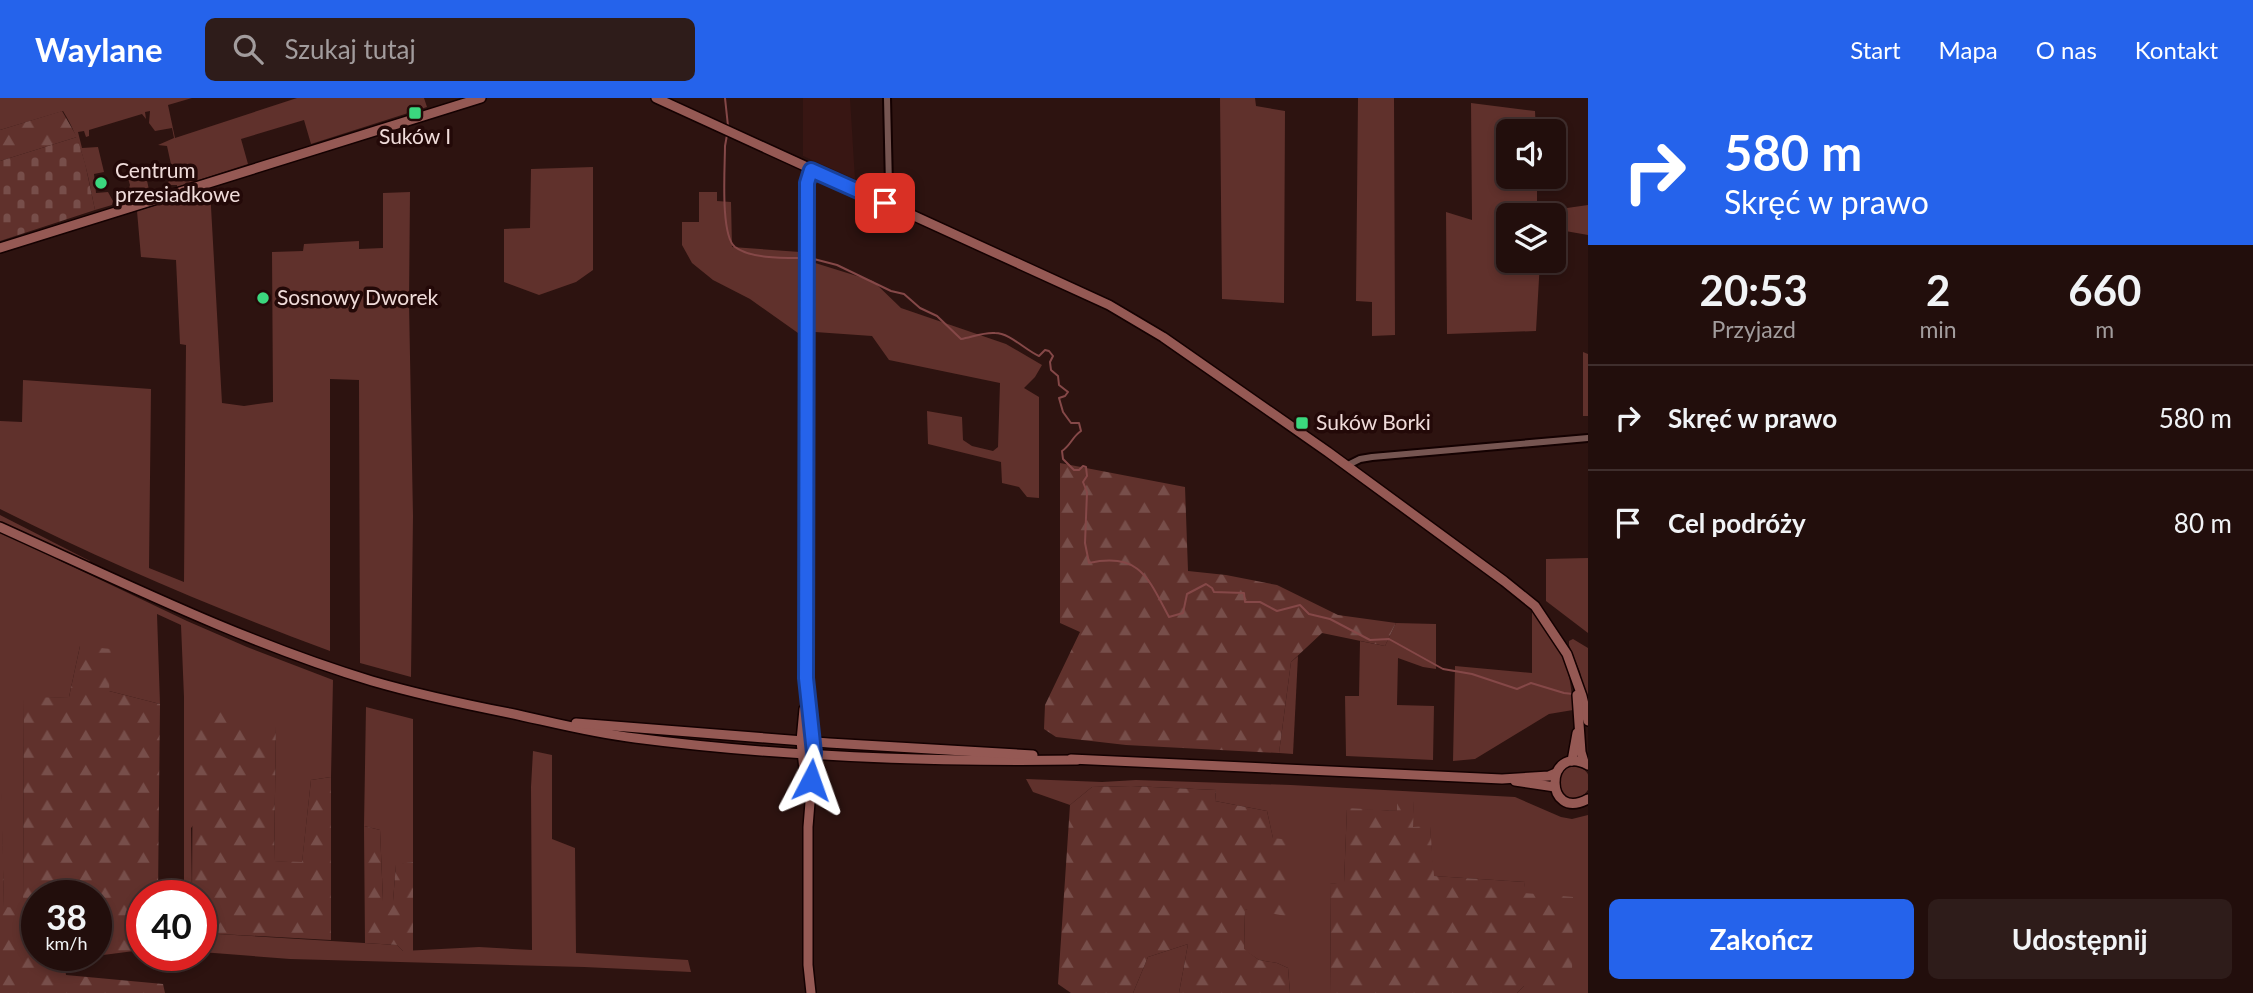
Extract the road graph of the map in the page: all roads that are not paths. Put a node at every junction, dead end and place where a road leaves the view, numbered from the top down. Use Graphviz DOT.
graph roads {
  1 [pos="481,98"];
  2 [pos="656,98"];
  3 [pos="887,98"];
  4 [pos="811,170"];
  5 [pos="885,203"];
  6 [pos="0,248"];
  7 [pos="1588,438"];
  8 [pos="1346,466"];
  9 [pos="0,527"];
  10 [pos="806,693"];
  11 [pos="532,718"];
  12 [pos="1583,723"];
  13 [pos="801,741"];
  14 [pos="813,742"];
  15 [pos="802,752"];
  16 [pos="814,753"];
  17 [pos="1077,760"];
  18 [pos="1572,761"];
  19 [pos="1586,764"];
  20 [pos="1556,773"];
  21 [pos="1502,779"];
  22 [pos="1555,787"];
  23 [pos="1588,799"];
  24 [pos="808,804"];
  25 [pos="811,993"];
  1 -- 6 [label="street"];
  2 -- 4 [label="street"];
  3 -- 5 [label="street"];
  4 -- 5 [label="street"];
  4 -- 10 [label="street"];
  5 -- 8 [label="street"];
  7 -- 8 [label="street"];
  8 -- 12 [label="street"];
  9 -- 11 [label="street"];
  10 -- 13 [label="street"];
  10 -- 14 [label="street"];
  11 -- 13 [label="street"];
  11 -- 15 [label="street"];
  12 -- 18 [label="street"];
  12 -- 19 [label="street"];
  13 -- 14 [label="street"];
  13 -- 15 [label="street"];
  14 -- 16 [label="street"];
  14 -- 17 [label="street"];
  15 -- 16 [label="street"];
  15 -- 24 [label="street"];
  16 -- 17 [label="street"];
  16 -- 24 [label="street"];
  17 -- 21 [label="street"];
  18 -- 19 [label="street"];
  18 -- 20 [label="street"];
  20 -- 21 [label="street"];
  20 -- 22 [label="street"];
  21 -- 22 [label="street"];
  22 -- 23 [label="street"];
  24 -- 25 [label="street"];
}
